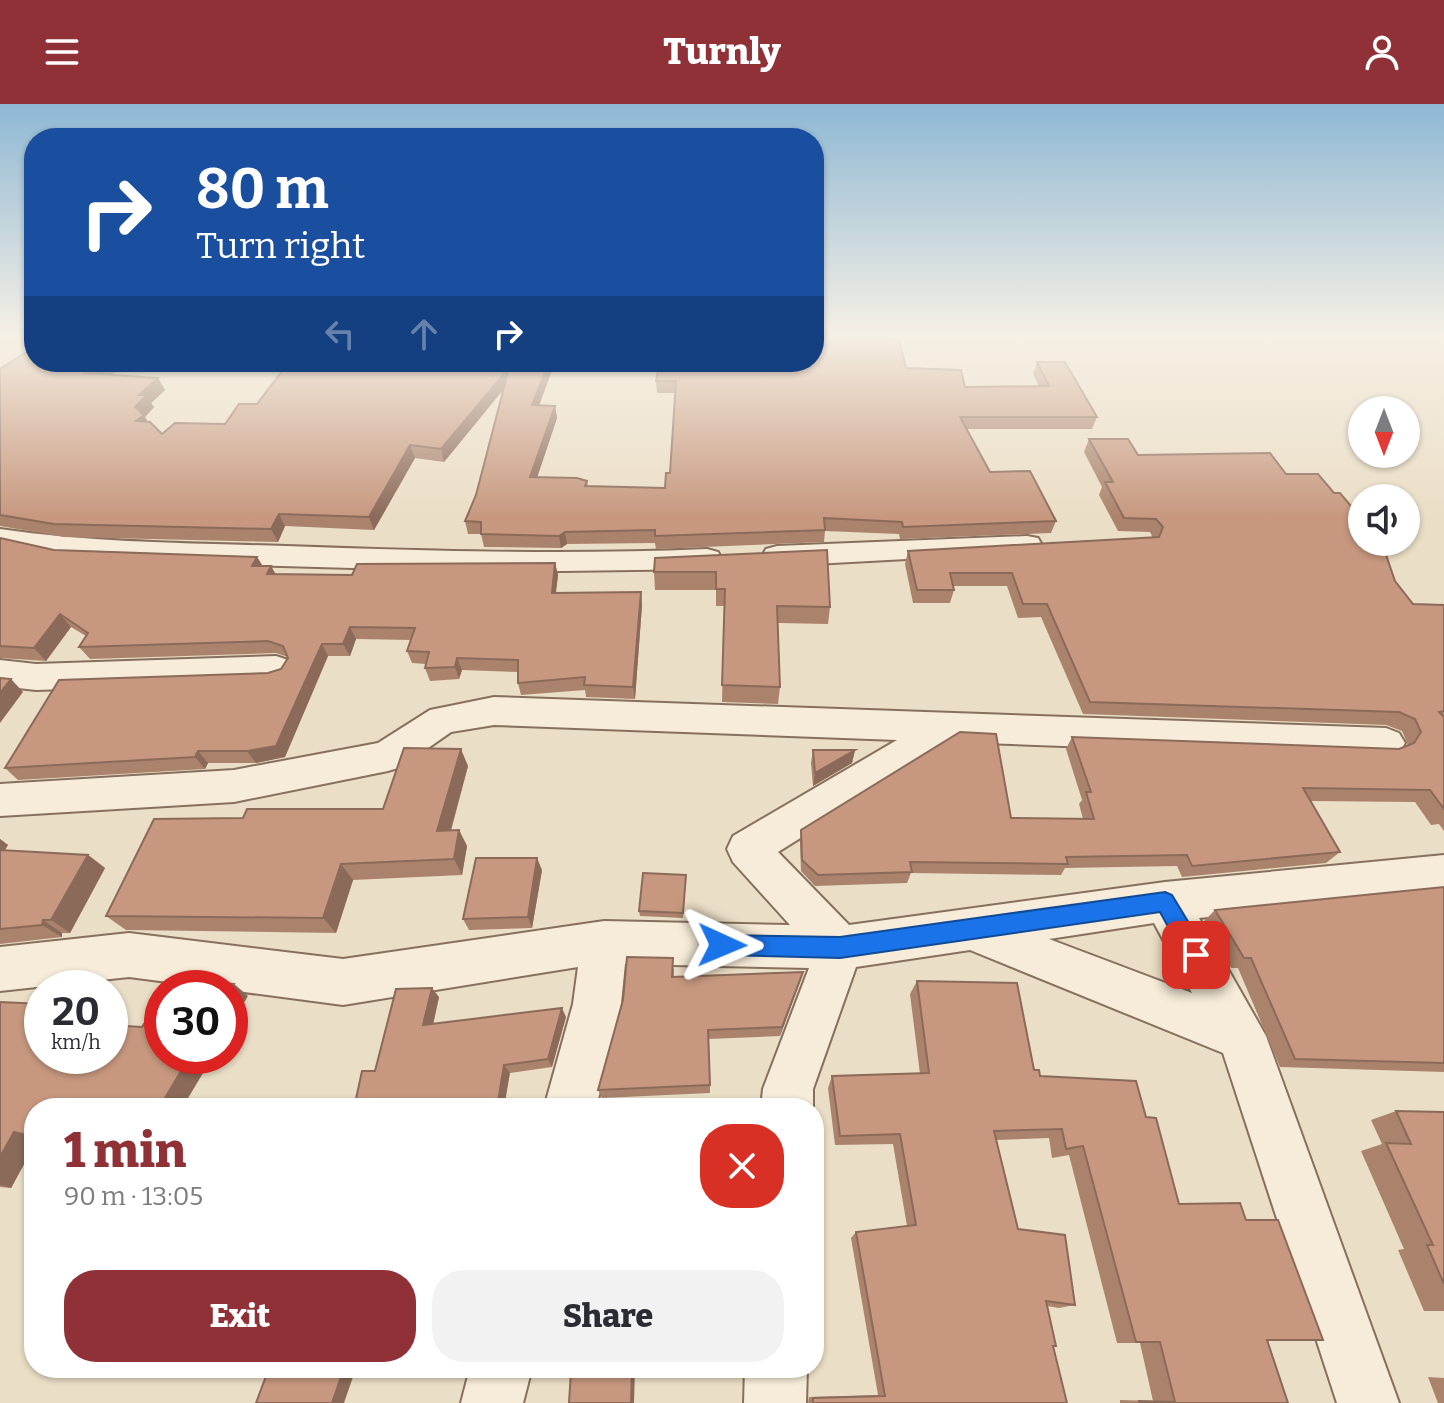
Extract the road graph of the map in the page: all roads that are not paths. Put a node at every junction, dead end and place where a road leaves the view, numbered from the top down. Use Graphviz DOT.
graph roads {
  1 [pos="0,538"];
  2 [pos="1059,544"];
  3 [pos="276,669"];
  4 [pos="0,673"];
  5 [pos="950,726"];
  6 [pos="1386,743"];
  7 [pos="0,800"];
  8 [pos="1444,874"];
  9 [pos="1165,902"];
  10 [pos="974,931"];
  11 [pos="604,942"];
  12 [pos="840,948"];
  13 [pos="0,969"];
  14 [pos="1242,1036"];
  15 [pos="573,1098"];
  16 [pos="788,1098"];
  17 [pos="498,1378"];
  18 [pos="776,1378"];
  19 [pos="492,1403"];
  20 [pos="775,1403"];
  21 [pos="1368,1403"];
  1 -- 2 [label="street"];
  3 -- 4 [label="street"];
  5 -- 6 [label="street"];
  5 -- 7 [label="street"];
  5 -- 12 [label="street"];
  8 -- 9 [label="street"];
  9 -- 10 [label="street"];
  9 -- 14 [label="street"];
  10 -- 12 [label="street"];
  10 -- 14 [label="street"];
  11 -- 12 [label="street"];
  11 -- 13 [label="street"];
  11 -- 15 [label="street"];
  12 -- 16 [label="street"];
  14 -- 21 [label="street"];
  17 -- 19 [label="street"];
  18 -- 20 [label="street"];
}
